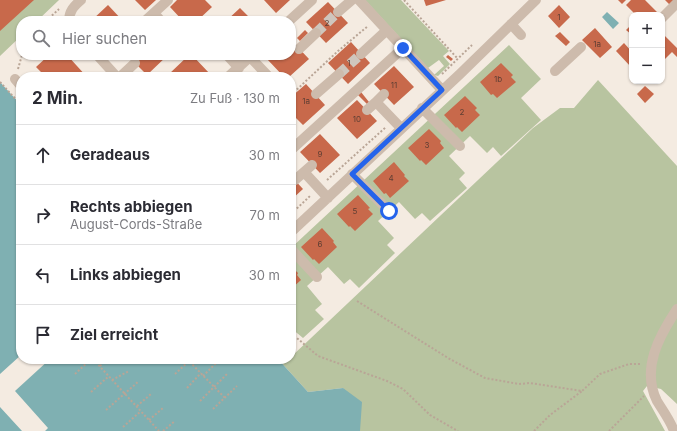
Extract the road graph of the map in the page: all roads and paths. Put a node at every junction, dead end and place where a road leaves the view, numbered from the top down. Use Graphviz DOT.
graph roads {
  1 [pos="168,0"];
  2 [pos="312,0"];
  3 [pos="352,0"];
  4 [pos="359,0"];
  5 [pos="404,0"];
  6 [pos="536,0"];
  7 [pos="78,3"];
  8 [pos="677,3"];
  9 [pos="59,9"];
  10 [pos="677,11"];
  11 [pos="338,12"];
  12 [pos="154,13"];
  13 [pos="665,15"];
  14 [pos="51,16"];
  15 [pos="69,16"];
  16 [pos="151,16"];
  17 [pos="157,16"];
  18 [pos="294,16"];
  19 [pos="376,19"];
  20 [pos="665,22"];
  21 [pos="511,24"];
  22 [pos="387,30"];
  23 [pos="316,33"];
  24 [pos="521,35"];
  25 [pos="581,47"];
  26 [pos="403,48"];
  27 [pos="299,49"];
  28 [pos="361,54"];
  29 [pos="458,59"];
  30 [pos="21,60"];
  31 [pos="104,60"];
  32 [pos="231,60"];
  33 [pos="247,60"];
  34 [pos="254,60"];
  35 [pos="135,63"];
  36 [pos="238,68"];
  37 [pos="555,71"];
  38 [pos="20,72"];
  39 [pos="113,72"];
  40 [pos="125,72"];
  41 [pos="234,72"];
  42 [pos="265,72"];
  43 [pos="339,74"];
  44 [pos="0,82"];
  45 [pos="442,90"];
  46 [pos="296,91"];
  47 [pos="316,94"];
  48 [pos="384,94"];
  49 [pos="16,100"];
  50 [pos="376,102"];
  51 [pos="422,108"];
  52 [pos="367,110"];
  53 [pos="393,120"];
  54 [pos="401,128"];
  55 [pos="296,145"];
  56 [pos="460,146"];
  57 [pos="312,165"];
  58 [pos="304,172"];
  59 [pos="352,174"];
  60 [pos="296,179"];
  61 [pos="318,188"];
  62 [pos="328,198"];
  63 [pos="296,209"];
  64 [pos="389,211"];
  65 [pos="296,227"];
  66 [pos="296,254"];
  67 [pos="317,277"];
  68 [pos="357,301"];
  69 [pos="677,309"];
  70 [pos="296,337"];
  71 [pos="652,363"];
  72 [pos="86,364"];
  73 [pos="98,364"];
  74 [pos="102,364"];
  75 [pos="184,364"];
  76 [pos="192,364"];
  77 [pos="214,364"];
  78 [pos="100,366"];
  79 [pos="129,372"];
  80 [pos="228,373"];
  81 [pos="75,374"];
  82 [pos="175,374"];
  83 [pos="202,374"];
  84 [pos="109,376"];
  85 [pos="112,380"];
  86 [pos="139,381"];
  87 [pos="237,386"];
  88 [pos="214,387"];
  89 [pos="187,388"];
  90 [pos="653,389"];
  91 [pos="91,392"];
  92 [pos="582,392"];
  93 [pos="125,393"];
  94 [pos="151,394"];
  95 [pos="225,398"];
  96 [pos="200,401"];
  97 [pos="136,406"];
  98 [pos="163,408"];
  99 [pos="213,409"];
  100 [pos="106,410"];
  101 [pos="141,411"];
  102 [pos="149,420"];
  103 [pos="175,421"];
  104 [pos="123,427"];
  105 [pos="156,430"];
  106 [pos="163,431"];
  107 [pos="458,431"];
  108 [pos="534,431"];
  109 [pos="609,431"];
  110 [pos="674,431"];
  1 -- 12 [label="street"];
  2 -- 18 [label="street"];
  3 -- 11 [label="street"];
  4 -- 19 [label="street"];
  5 -- 29 [label="path"];
  6 -- 21 [label="street"];
  7 -- 15 [label="street"];
  8 -- 13 [label="street"];
  9 -- 14 [label="path"];
  10 -- 20 [label="street"];
  12 -- 16 [label="street"];
  12 -- 17 [label="street"];
  19 -- 22 [label="street"];
  19 -- 46 [label="path"];
  21 -- 24 [label="street"];
  21 -- 45 [label="street"];
  22 -- 26 [label="street"];
  22 -- 28 [label="street"];
  23 -- 27 [label="street"];
  25 -- 37 [label="street"];
  26 -- 45 [label="street"];
  26 -- 55 [label="street"];
  30 -- 38 [label="path"];
  31 -- 39 [label="street"];
  32 -- 36 [label="street"];
  33 -- 36 [label="street"];
  34 -- 42 [label="street"];
  35 -- 40 [label="street"];
  36 -- 41 [label="street"];
  43 -- 47 [label="street"];
  44 -- 49 [label="path"];
  45 -- 51 [label="street"];
  48 -- 50 [label="street"];
  50 -- 52 [label="street"];
  50 -- 53 [label="street"];
  51 -- 54 [label="street"];
  51 -- 56 [label="street"];
  53 -- 54 [label="street"];
  53 -- 61 [label="path"];
  54 -- 59 [label="street"];
  57 -- 58 [label="street"];
  58 -- 60 [label="street"];
  58 -- 61 [label="street"];
  59 -- 62 [label="street"];
  59 -- 64 [label="street"];
  61 -- 62 [label="street"];
  61 -- 63 [label="path"];
  62 -- 65 [label="street"];
  66 -- 67 [label="street"];
  68 -- 92 [label="path"];
  69 -- 71 [label="street"];
  70 -- 107 [label="path"];
  71 -- 90 [label="street"];
  71 -- 92 [label="path"];
  72 -- 81 [label="path"];
  73 -- 78 [label="path"];
  74 -- 78 [label="path"];
  75 -- 82 [label="path"];
  76 -- 83 [label="path"];
  77 -- 83 [label="path"];
  78 -- 84 [label="path"];
  79 -- 85 [label="path"];
  80 -- 88 [label="path"];
  83 -- 88 [label="path"];
  83 -- 89 [label="path"];
  84 -- 85 [label="path"];
  84 -- 91 [label="path"];
  85 -- 93 [label="path"];
  86 -- 93 [label="path"];
  87 -- 95 [label="path"];
  88 -- 95 [label="path"];
  88 -- 96 [label="path"];
  90 -- 109 [label="path"];
  90 -- 110 [label="street"];
  92 -- 108 [label="path"];
  93 -- 97 [label="path"];
  93 -- 100 [label="path"];
  94 -- 97 [label="path"];
  95 -- 99 [label="path"];
  97 -- 101 [label="path"];
  98 -- 102 [label="path"];
  101 -- 102 [label="path"];
  101 -- 104 [label="path"];
  102 -- 105 [label="path"];
  103 -- 106 [label="path"];
}
